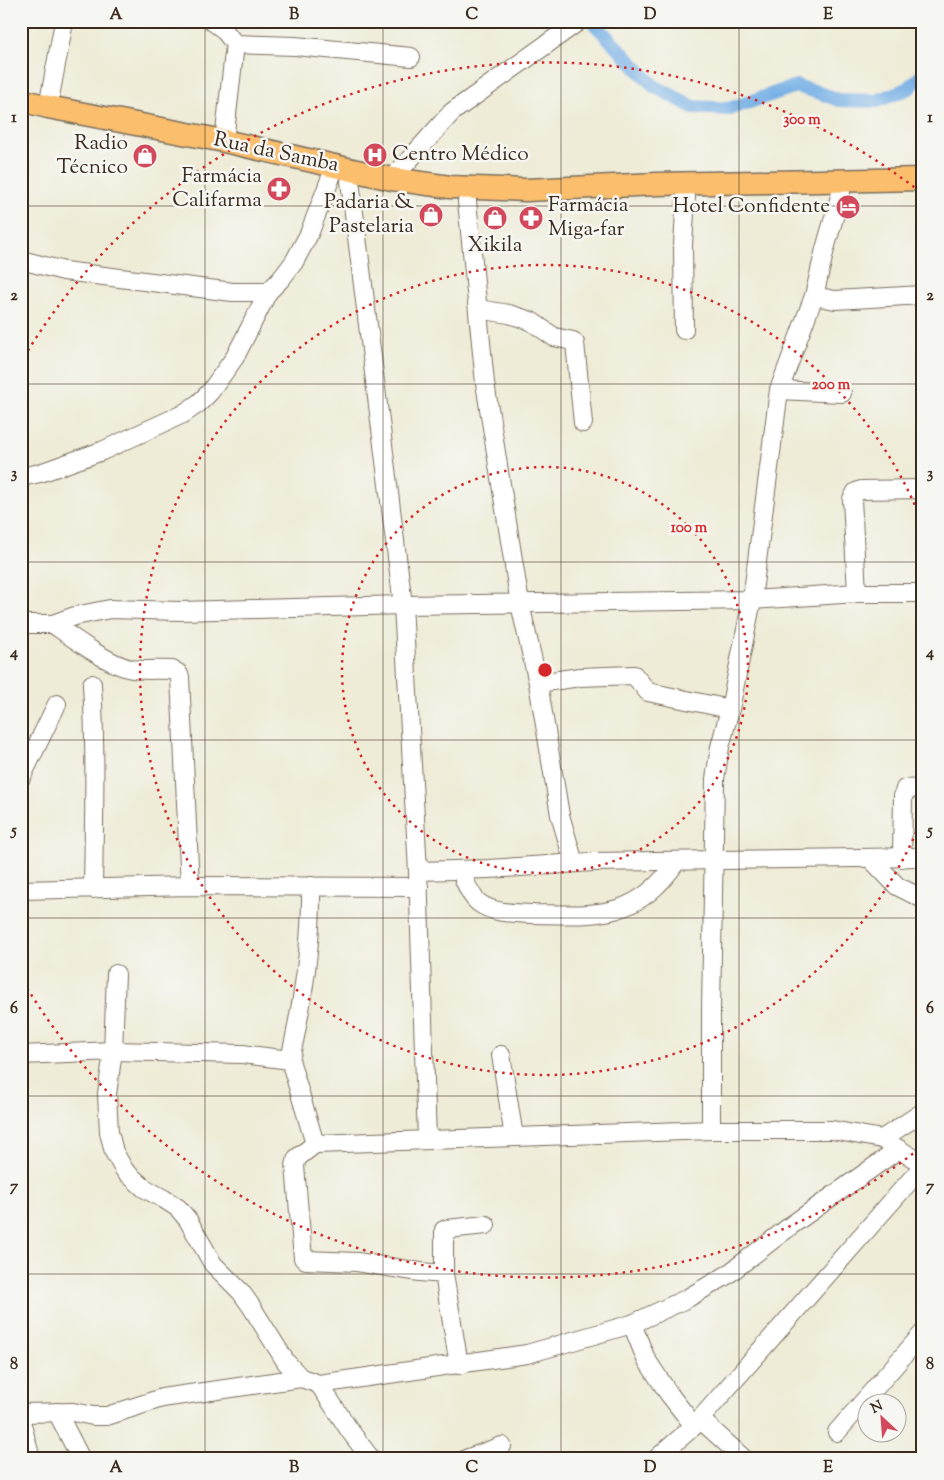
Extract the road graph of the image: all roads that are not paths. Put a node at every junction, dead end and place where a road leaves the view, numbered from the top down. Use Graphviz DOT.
graph roads {
  1 [pos="212,21"];
  2 [pos="579,21"];
  3 [pos="64,22"];
  4 [pos="235,44"];
  5 [pos="411,57"];
  6 [pos="21,100"];
  7 [pos="48,107"];
  8 [pos="21,111"];
  9 [pos="224,141"];
  10 [pos="340,179"];
  11 [pos="392,179"];
  12 [pos="923,179"];
  13 [pos="923,190"];
  14 [pos="841,193"];
  15 [pos="686,196"];
  16 [pos="467,201"];
  17 [pos="21,260"];
  18 [pos="268,292"];
  19 [pos="923,295"];
  20 [pos="814,296"];
  21 [pos="478,309"];
  22 [pos="684,330"];
  23 [pos="779,390"];
  24 [pos="842,393"];
  25 [pos="583,423"];
  26 [pos="21,477"];
  27 [pos="923,489"];
  28 [pos="923,592"];
  29 [pos="856,593"];
  30 [pos="752,600"];
  31 [pos="520,604"];
  32 [pos="403,605"];
  33 [pos="21,624"];
  34 [pos="53,624"];
  35 [pos="538,683"];
  36 [pos="92,684"];
  37 [pos="57,704"];
  38 [pos="730,709"];
  39 [pos="21,778"];
  40 [pos="923,788"];
  41 [pos="923,857"];
  42 [pos="902,858"];
  43 [pos="871,859"];
  44 [pos="676,862"];
  45 [pos="714,862"];
  46 [pos="574,863"];
  47 [pos="460,870"];
  48 [pos="419,879"];
  49 [pos="190,886"];
  50 [pos="311,886"];
  51 [pos="93,889"];
  52 [pos="21,890"];
  53 [pos="923,899"];
  54 [pos="116,974"];
  55 [pos="113,1050"];
  56 [pos="21,1055"];
  57 [pos="501,1055"];
  58 [pos="290,1060"];
  59 [pos="923,1112"];
  60 [pos="711,1130"];
  61 [pos="514,1137"];
  62 [pos="882,1139"];
  63 [pos="427,1140"];
  64 [pos="315,1144"];
  65 [pos="899,1149"];
  66 [pos="923,1165"];
  67 [pos="486,1225"];
  68 [pos="444,1274"];
  69 [pos="632,1324"];
  70 [pos="923,1334"];
  71 [pos="459,1365"];
  72 [pos="301,1378"];
  73 [pos="319,1384"];
  74 [pos="57,1412"];
  75 [pos="21,1413"];
  76 [pos="21,1421"];
  77 [pos="697,1423"];
  78 [pos="837,1432"];
  79 [pos="502,1446"];
  80 [pos="31,1459"];
  81 [pos="81,1459"];
  82 [pos="371,1459"];
  83 [pos="466,1459"];
  84 [pos="656,1459"];
  85 [pos="744,1459"];
  1 -- 4 [label="street"];
  2 -- 11 [label="street"];
  3 -- 7 [label="street"];
  4 -- 5 [label="street"];
  4 -- 9 [label="street"];
  6 -- 7 [label="main road, Rua da Samba"];
  7 -- 9 [label="main road, Rua da Samba"];
  8 -- 10 [label="main road"];
  9 -- 11 [label="main road, Rua da Samba"];
  10 -- 16 [label="main road"];
  10 -- 18 [label="street"];
  10 -- 32 [label="street"];
  11 -- 12 [label="main road, Rua da Samba"];
  13 -- 14 [label="main road"];
  14 -- 15 [label="main road"];
  14 -- 20 [label="street"];
  15 -- 16 [label="main road"];
  15 -- 22 [label="street"];
  16 -- 21 [label="street"];
  17 -- 18 [label="street"];
  18 -- 26 [label="street"];
  19 -- 20 [label="street"];
  20 -- 23 [label="street"];
  21 -- 25 [label="street"];
  21 -- 31 [label="street"];
  23 -- 24 [label="street"];
  23 -- 30 [label="street"];
  27 -- 29 [label="street"];
  28 -- 29 [label="street"];
  29 -- 30 [label="street"];
  30 -- 31 [label="street"];
  30 -- 38 [label="street"];
  31 -- 32 [label="street"];
  31 -- 35 [label="street"];
  32 -- 34 [label="street"];
  32 -- 48 [label="street"];
  33 -- 34 [label="street"];
  34 -- 49 [label="street"];
  35 -- 38 [label="street"];
  35 -- 46 [label="street"];
  36 -- 51 [label="street"];
  37 -- 39 [label="street"];
  38 -- 45 [label="street"];
  40 -- 42 [label="street"];
  41 -- 42 [label="street"];
  42 -- 43 [label="street"];
  43 -- 45 [label="street"];
  43 -- 53 [label="street"];
  44 -- 45 [label="street"];
  44 -- 46 [label="street"];
  44 -- 47 [label="street"];
  45 -- 60 [label="street"];
  46 -- 47 [label="street"];
  47 -- 48 [label="street"];
  48 -- 50 [label="street"];
  48 -- 63 [label="street"];
  49 -- 50 [label="street"];
  49 -- 51 [label="street"];
  50 -- 58 [label="street"];
  51 -- 52 [label="street"];
  54 -- 55 [label="street"];
  55 -- 56 [label="street"];
  55 -- 58 [label="street"];
  55 -- 72 [label="street"];
  57 -- 61 [label="street"];
  58 -- 64 [label="street"];
  59 -- 62 [label="street"];
  60 -- 61 [label="street"];
  60 -- 62 [label="street"];
  61 -- 63 [label="street"];
  62 -- 65 [label="street"];
  63 -- 64 [label="street"];
  64 -- 68 [label="street"];
  65 -- 66 [label="street"];
  65 -- 69 [label="street"];
  66 -- 77 [label="street"];
  67 -- 68 [label="street"];
  68 -- 71 [label="street"];
  69 -- 71 [label="street"];
  69 -- 77 [label="street"];
  70 -- 78 [label="street"];
  71 -- 73 [label="street"];
  72 -- 73 [label="street"];
  72 -- 74 [label="street"];
  73 -- 82 [label="street"];
  74 -- 75 [label="street"];
  74 -- 81 [label="street"];
  76 -- 80 [label="street"];
  77 -- 84 [label="street"];
  77 -- 85 [label="street"];
  79 -- 83 [label="street"];
}
